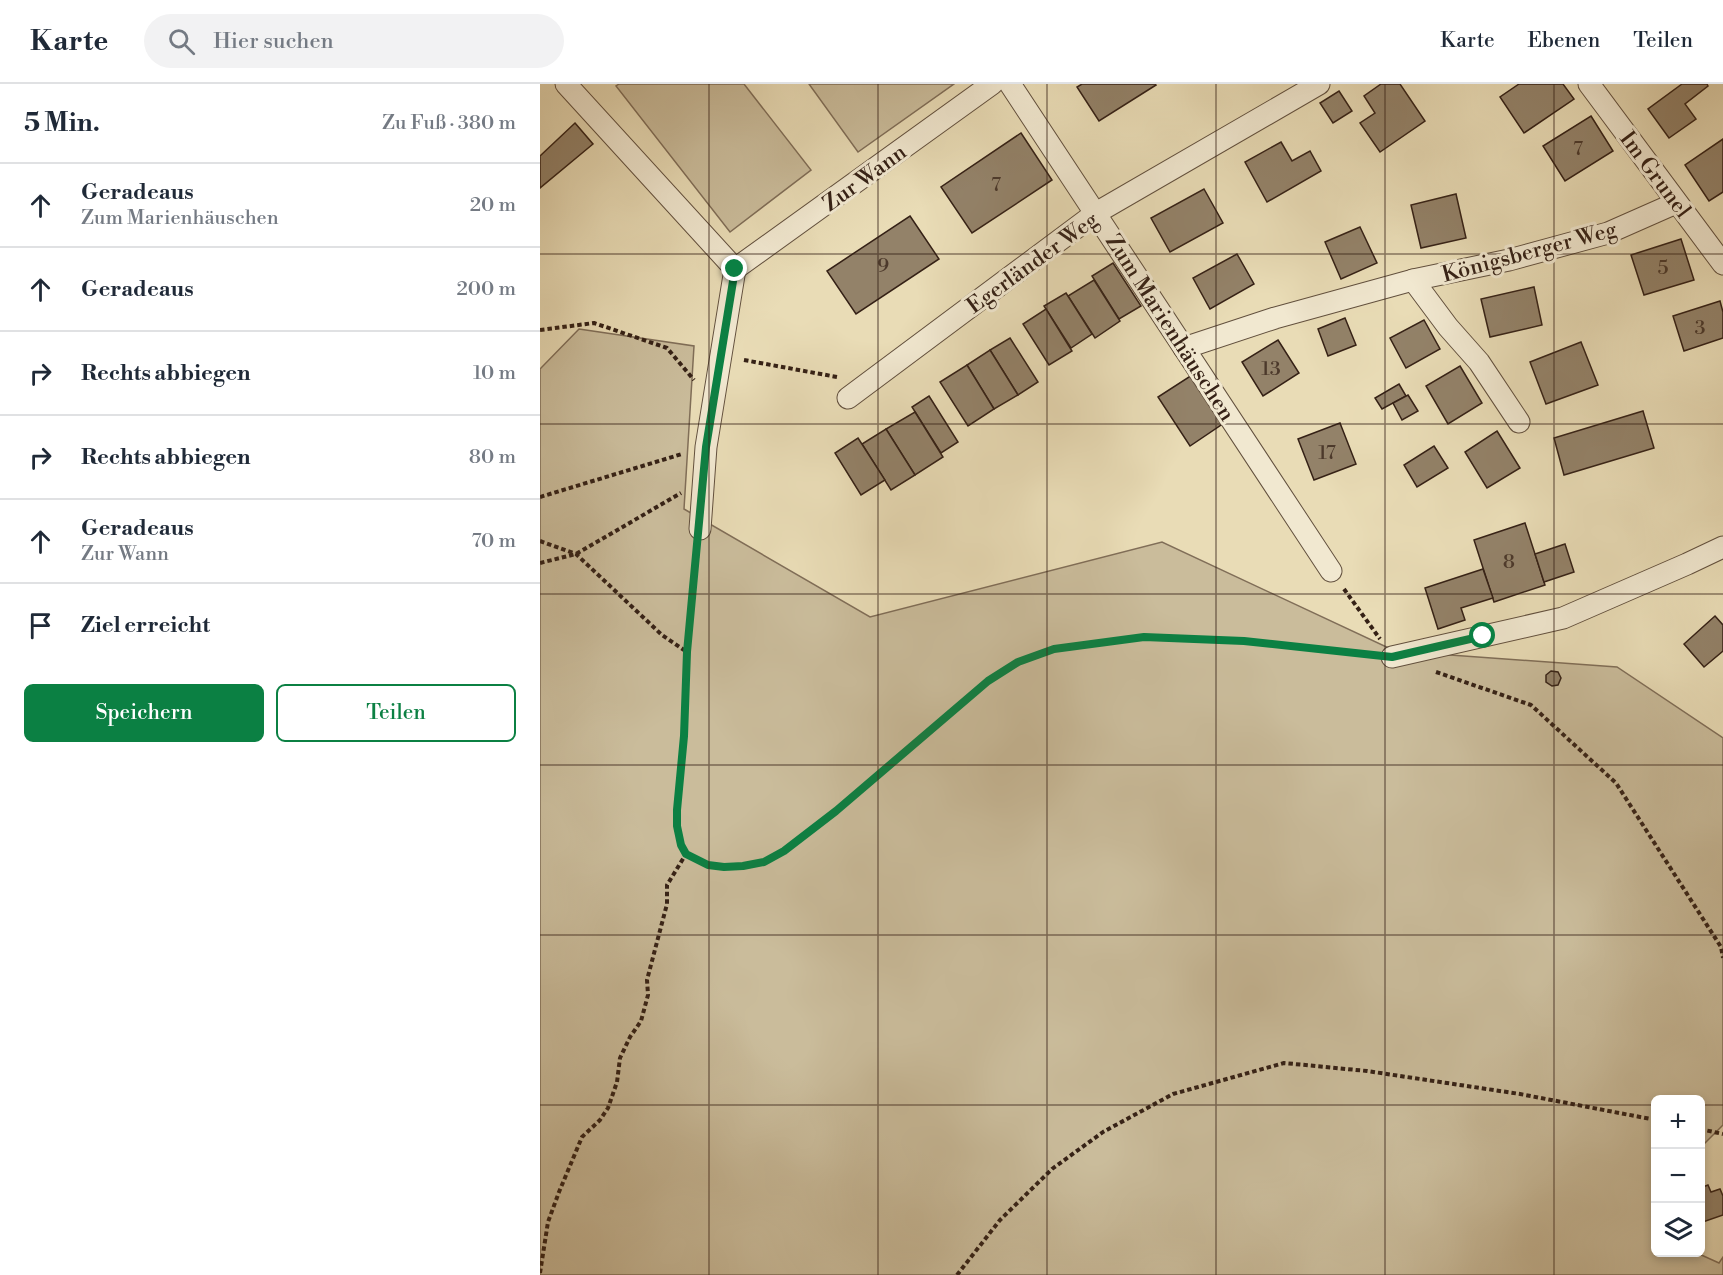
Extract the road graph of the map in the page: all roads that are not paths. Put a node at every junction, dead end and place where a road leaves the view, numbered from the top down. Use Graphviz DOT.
graph roads {
  1 [pos="566,84"];
  2 [pos="993,84"];
  3 [pos="1010,84"];
  4 [pos="1319,84"];
  5 [pos="1589,84"];
  6 [pos="1677,203"];
  7 [pos="1096,213"];
  8 [pos="1723,264"];
  9 [pos="735,269"];
  10 [pos="1413,280"];
  11 [pos="1185,348"];
  12 [pos="848,398"];
  13 [pos="1519,422"];
  14 [pos="700,528"];
  15 [pos="1723,547"];
  16 [pos="1331,571"];
  17 [pos="1392,657"];
  1 -- 9 [label="street"];
  2 -- 9 [label="street, Zur Wann"];
  3 -- 7 [label="street, Zum Marienhäuschen"];
  4 -- 7 [label="street, Egerländer Weg"];
  5 -- 6 [label="street, Im Grunel"];
  6 -- 8 [label="street, Im Grunel"];
  6 -- 10 [label="street, Königsberger Weg"];
  7 -- 11 [label="street, Zum Marienhäuschen"];
  7 -- 12 [label="street, Egerländer Weg"];
  9 -- 14 [label="street"];
  10 -- 11 [label="street, Königsberger Weg"];
  10 -- 13 [label="street, Königsberger Weg"];
  11 -- 16 [label="street, Zum Marienhäuschen"];
  15 -- 17 [label="street"];
}
